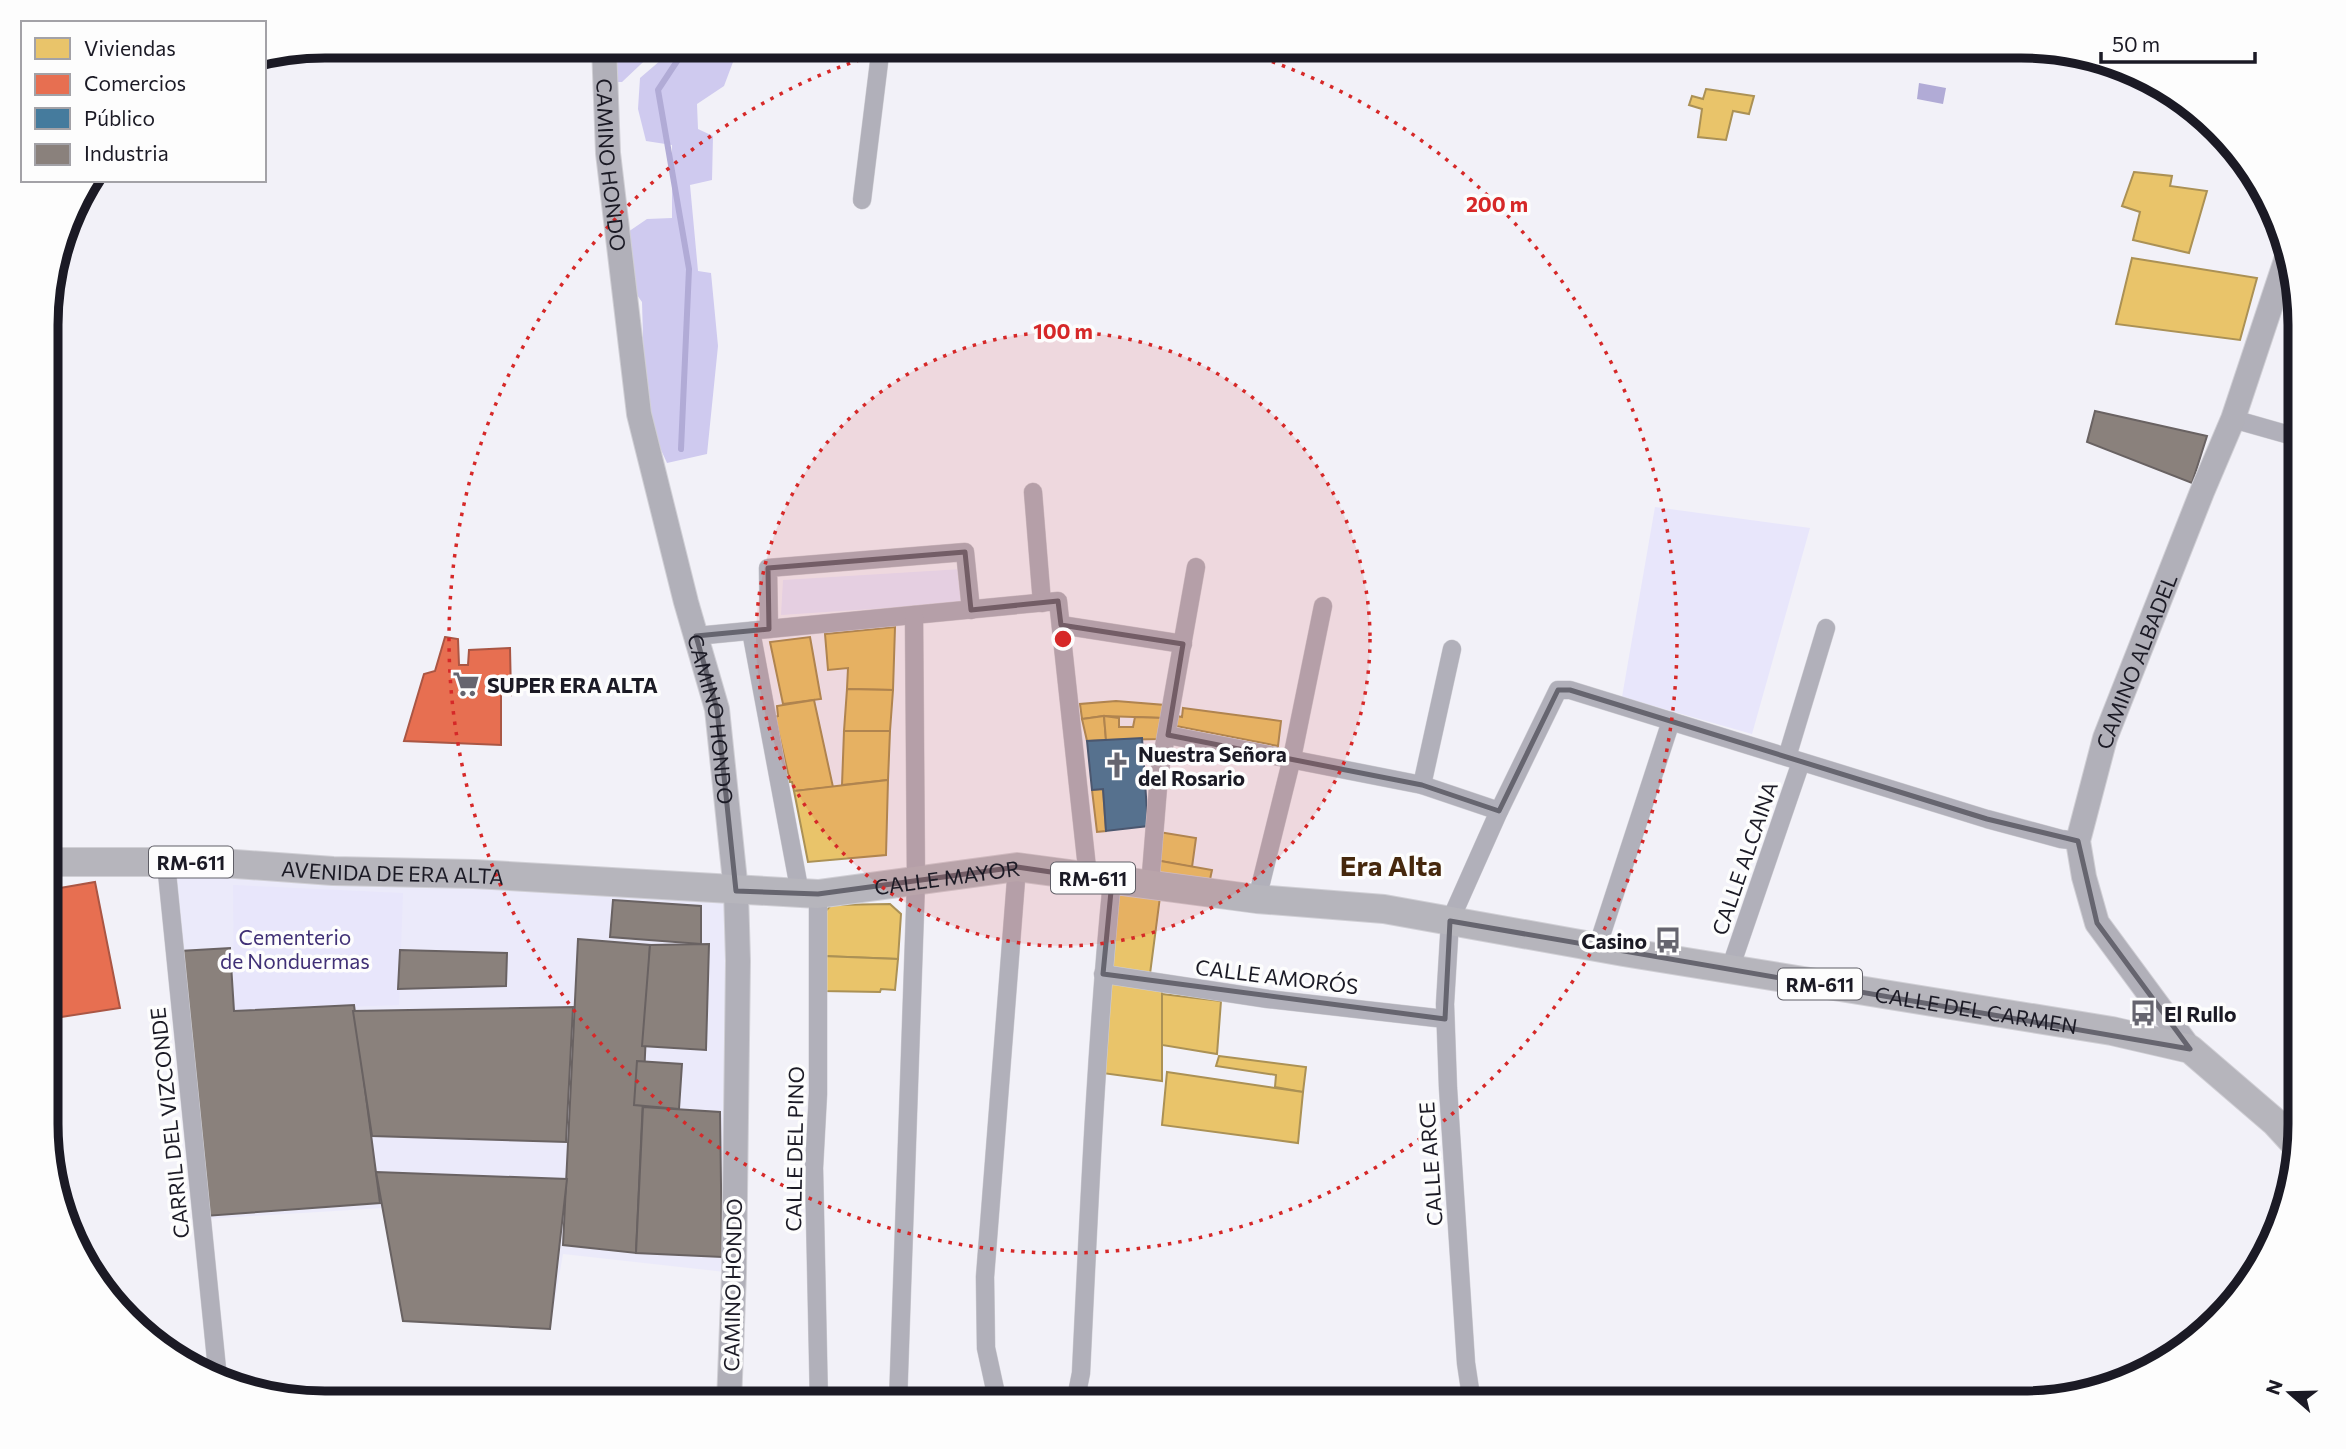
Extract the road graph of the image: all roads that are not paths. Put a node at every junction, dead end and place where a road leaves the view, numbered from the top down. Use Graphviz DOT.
graph roads {
  1 [pos="604,58"];
  2 [pos="880,58"];
  3 [pos="862,200"];
  4 [pos="2283,274"];
  5 [pos="2233,419"];
  6 [pos="2288,435"];
  7 [pos="1033,492"];
  8 [pos="1196,567"];
  9 [pos="1042,603"];
  10 [pos="1323,606"];
  11 [pos="971,610"];
  12 [pos="914,615"];
  13 [pos="1061,625"];
  14 [pos="1826,628"];
  15 [pos="769,629"];
  16 [pos="751,631"];
  17 [pos="696,636"];
  18 [pos="1183,644"];
  19 [pos="1452,649"];
  20 [pos="1671,721"];
  21 [pos="1168,736"];
  22 [pos="1292,758"];
  23 [pos="1794,760"];
  24 [pos="1422,785"];
  25 [pos="1499,811"];
  26 [pos="2078,841"];
  27 [pos="58,862"];
  28 [pos="166,863"];
  29 [pos="1017,867"];
  30 [pos="1100,879"];
  31 [pos="916,882"];
  32 [pos="1150,886"];
  33 [pos="736,891"];
  34 [pos="809,894"];
  35 [pos="1257,899"];
  36 [pos="1450,921"];
  37 [pos="1597,947"];
  38 [pos="1730,969"];
  39 [pos="1103,974"];
  40 [pos="1445,1019"];
  41 [pos="2190,1049"];
  42 [pos="2288,1136"];
  43 [pos="217,1369"];
  44 [pos="729,1391"];
  45 [pos="819,1391"];
  46 [pos="898,1391"];
  47 [pos="995,1391"];
  48 [pos="1077,1391"];
  49 [pos="1470,1391"];
  1 -- 17 [label="main road, CAMINO HONDO"];
  2 -- 3 [label="street"];
  4 -- 5 [label="main road, CAMINO ALBADEL"];
  5 -- 6 [label="street"];
  5 -- 26 [label="main road, CAMINO ALBADEL"];
  7 -- 9 [label="street"];
  8 -- 18 [label="street"];
  9 -- 11 [label="street"];
  9 -- 13 [label="street"];
  10 -- 22 [label="street"];
  11 -- 12 [label="street"];
  11 -- 15 [label="street"];
  12 -- 15 [label="street"];
  12 -- 31 [label="street"];
  13 -- 18 [label="street"];
  13 -- 30 [label="street"];
  14 -- 23 [label="street, CALLE ALCAINA"];
  15 -- 16 [label="street"];
  16 -- 17 [label="street"];
  16 -- 34 [label="street, CALLE DEL PINO"];
  17 -- 33 [label="main road, CAMINO HONDO"];
  18 -- 21 [label="street"];
  19 -- 24 [label="street"];
  20 -- 23 [label="street"];
  20 -- 25 [label="street"];
  20 -- 37 [label="street"];
  21 -- 22 [label="street"];
  21 -- 32 [label="street"];
  22 -- 24 [label="street"];
  22 -- 35 [label="street"];
  23 -- 26 [label="street"];
  23 -- 38 [label="street, CALLE ALCAINA"];
  24 -- 25 [label="street"];
  25 -- 36 [label="street"];
  26 -- 41 [label="main road, CAMINO ALBADEL"];
  27 -- 28 [label="main road, AVENIDA DE ERA ALTA / RM-611"];
  28 -- 33 [label="main road, AVENIDA DE ERA ALTA / RM-611"];
  28 -- 43 [label="street, CARRIL DEL VIZCONDE"];
  29 -- 30 [label="main road, CALLE MAYOR / RM-611"];
  29 -- 31 [label="main road, CALLE MAYOR / RM-611"];
  29 -- 47 [label="street"];
  30 -- 32 [label="main road, CALLE MAYOR / RM-611"];
  30 -- 39 [label="street"];
  31 -- 34 [label="main road, CALLE MAYOR / RM-611"];
  31 -- 46 [label="street"];
  32 -- 35 [label="main road, CALLE MAYOR / RM-611"];
  33 -- 34 [label="main road, CALLE MAYOR / RM-611"];
  33 -- 44 [label="main road, CAMINO HONDO"];
  34 -- 45 [label="street, CALLE DEL PINO"];
  35 -- 36 [label="main road, CALLE MAYOR / RM-611"];
  36 -- 37 [label="main road, CALLE DEL CARMEN / RM-611"];
  36 -- 40 [label="street, CALLE ARCE"];
  37 -- 38 [label="main road, CALLE DEL CARMEN / RM-611"];
  38 -- 41 [label="main road, CALLE DEL CARMEN / RM-611"];
  39 -- 40 [label="street, CALLE AMORÓS"];
  39 -- 48 [label="street"];
  40 -- 49 [label="street, CALLE ARCE"];
  41 -- 42 [label="main road, CALLE DEL CARMEN / RM-611"];
}
